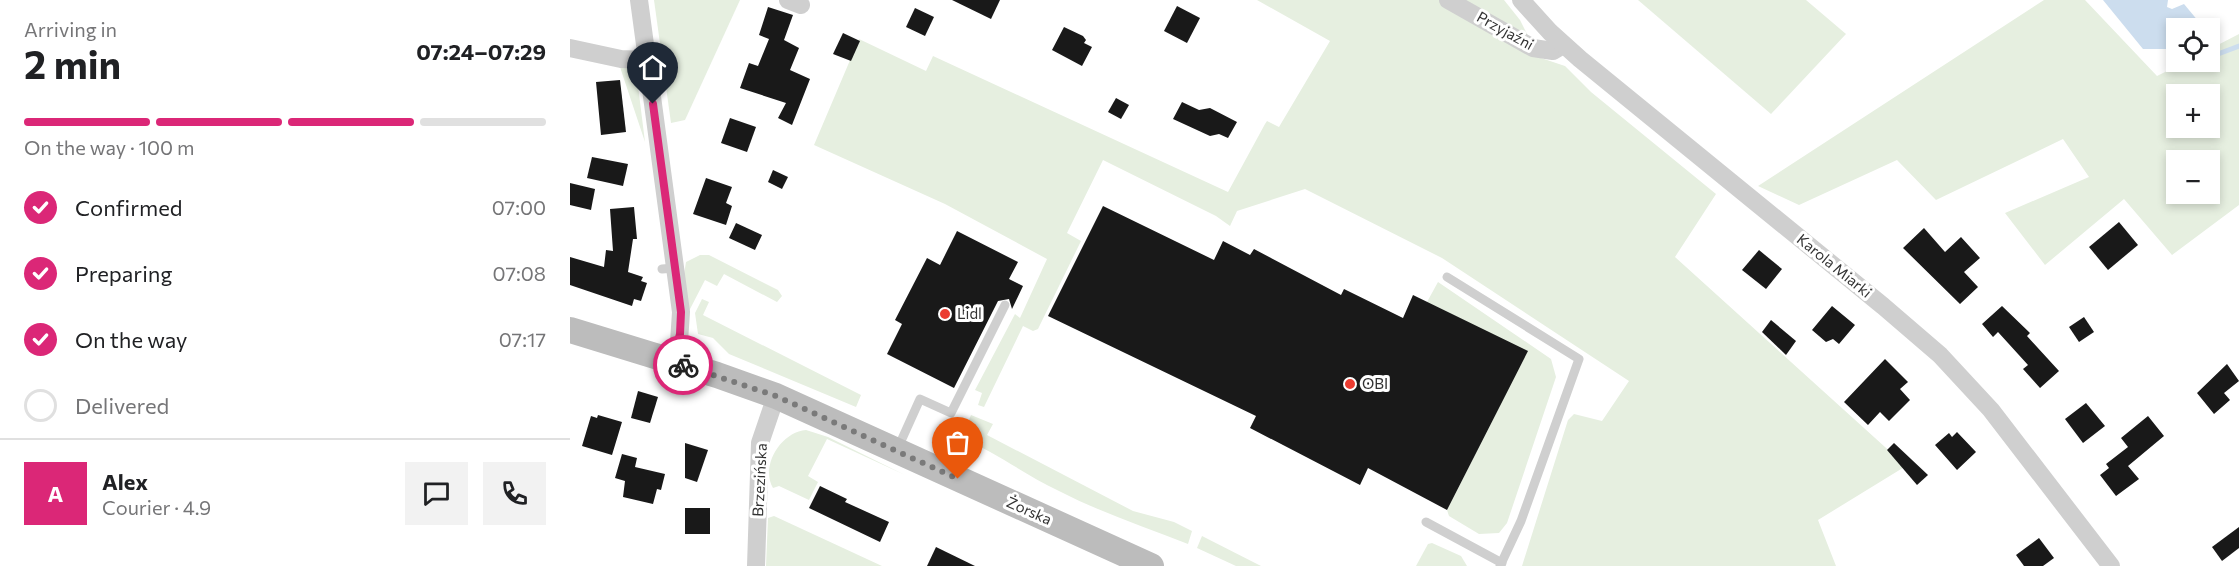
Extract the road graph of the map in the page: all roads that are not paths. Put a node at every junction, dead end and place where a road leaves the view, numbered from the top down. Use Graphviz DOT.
graph roads {
  1 [pos="639,0"];
  2 [pos="1448,0"];
  3 [pos="1521,0"];
  4 [pos="1563,45"];
  5 [pos="570,48"];
  6 [pos="647,60"];
  7 [pos="1447,277"];
  8 [pos="1005,305"];
  9 [pos="570,330"];
  10 [pos="673,362"];
  11 [pos="776,396"];
  12 [pos="897,450"];
  13 [pos="1426,522"];
  14 [pos="1501,564"];
  15 [pos="756,566"];
  16 [pos="1151,566"];
  17 [pos="2111,566"];
  1 -- 6 [label="street"];
  2 -- 4 [label="street, Przyjaźni"];
  3 -- 4 [label="street, Karola Miarki"];
  4 -- 17 [label="street, Karola Miarki"];
  5 -- 6 [label="street"];
  6 -- 10 [label="street"];
  7 -- 14 [label="lane"];
  8 -- 12 [label="lane"];
  9 -- 10 [label="main road, Żorska"];
  10 -- 11 [label="main road, Żorska"];
  11 -- 12 [label="main road, Żorska"];
  11 -- 15 [label="street, Brzezińska"];
  12 -- 16 [label="main road, Żorska"];
  13 -- 14 [label="lane"];
}
